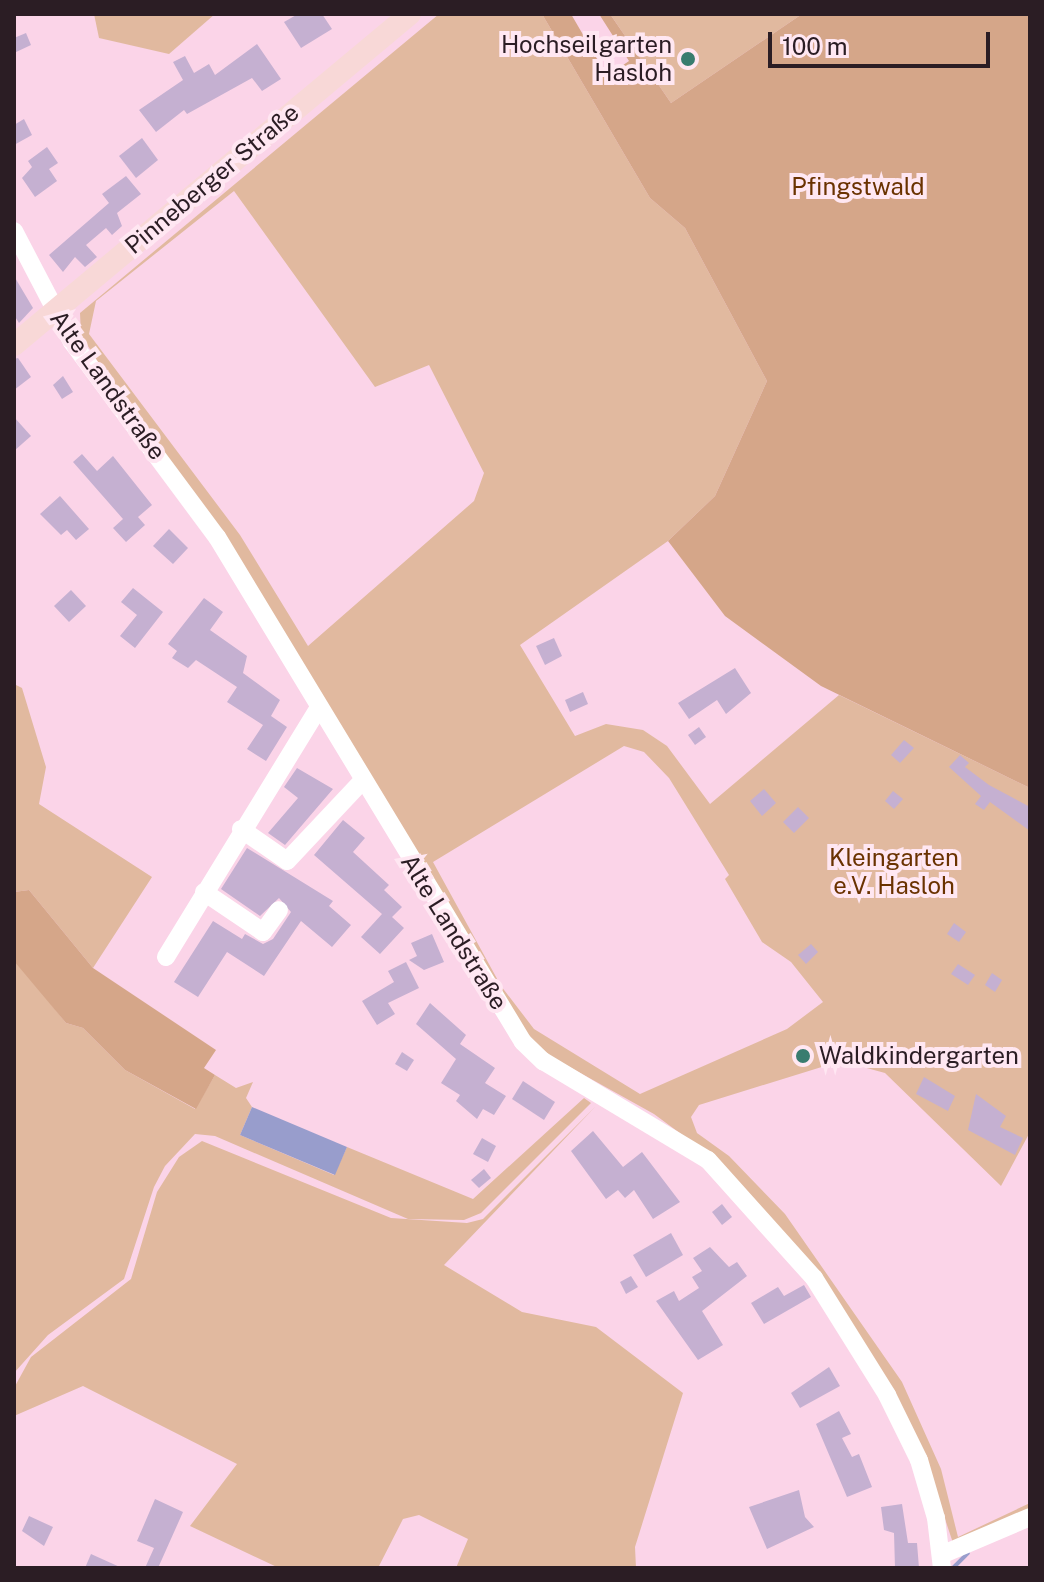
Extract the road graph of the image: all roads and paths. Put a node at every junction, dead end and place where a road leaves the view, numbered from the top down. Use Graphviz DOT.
graph roads {
  1 [pos="410,14"];
  2 [pos="14,231"];
  3 [pos="54,311"];
  4 [pos="14,345"];
  5 [pos="319,707"];
  6 [pos="362,781"];
  7 [pos="241,829"];
  8 [pos="204,892"];
  9 [pos="279,910"];
  10 [pos="166,957"];
  11 [pos="1030,1517"];
  12 [pos="942,1561"];
  1 -- 3 [label="main road, Pinneberger Straße"];
  2 -- 3 [label="street, Alte Landstraße"];
  3 -- 4 [label="main road, Pinneberger Straße"];
  3 -- 5 [label="street, Alte Landstraße"];
  5 -- 6 [label="street, Alte Landstraße"];
  5 -- 7 [label="street"];
  6 -- 7 [label="street"];
  6 -- 12 [label="street, Alte Landstraße"];
  7 -- 8 [label="street"];
  8 -- 9 [label="street"];
  8 -- 10 [label="street"];
  11 -- 12 [label="street"];
}
